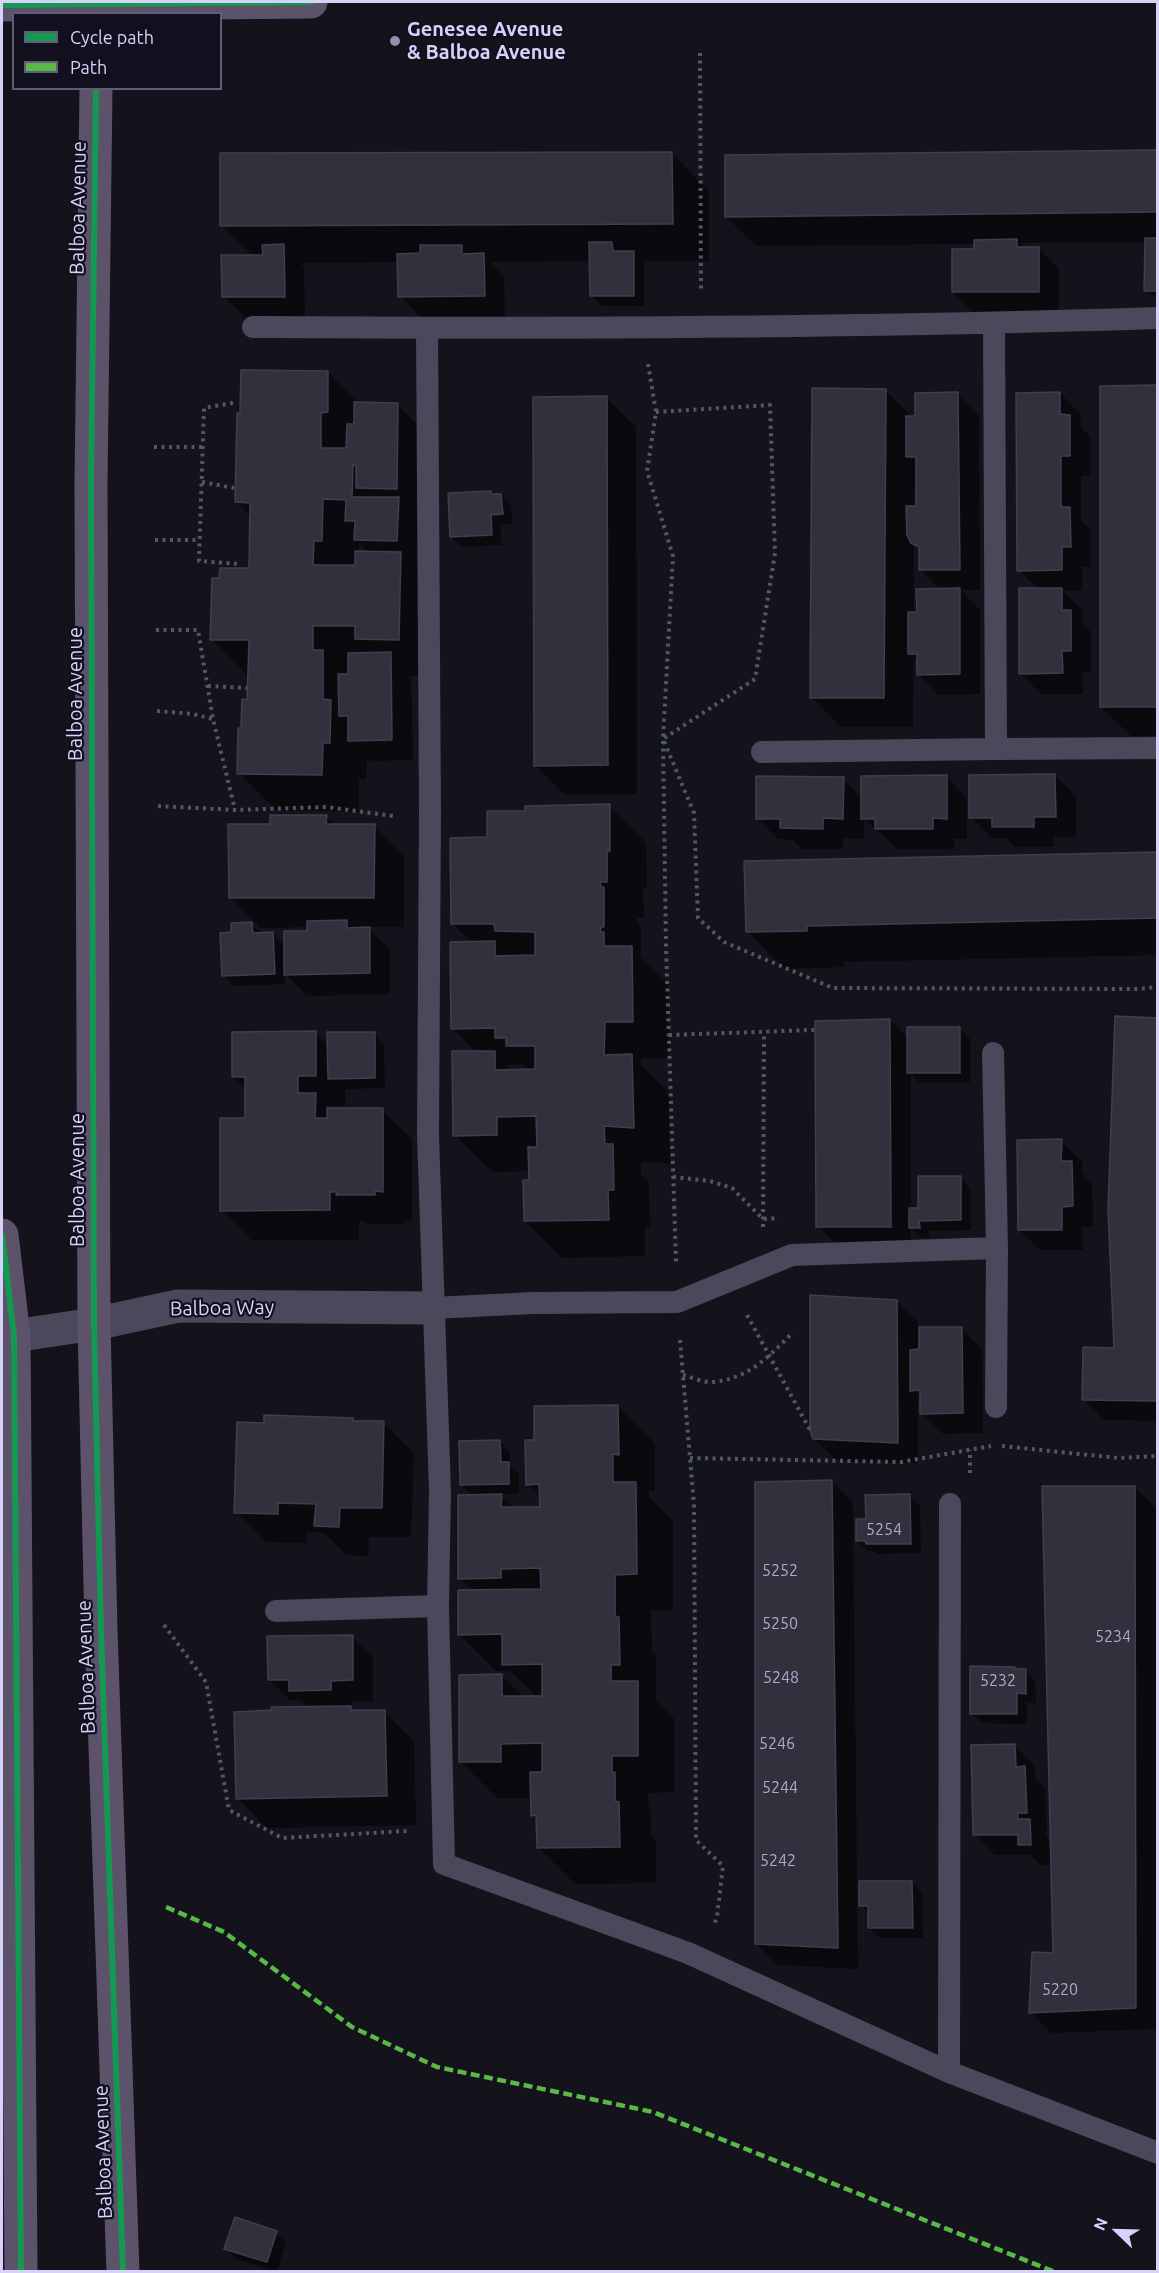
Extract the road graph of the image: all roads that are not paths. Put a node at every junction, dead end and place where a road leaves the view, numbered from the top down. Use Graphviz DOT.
graph roads {
  1 [pos="311,2"];
  2 [pos="2,5"];
  3 [pos="97,7"];
  4 [pos="96,90"];
  5 [pos="1158,318"];
  6 [pos="994,324"];
  7 [pos="254,327"];
  8 [pos="427,328"];
  9 [pos="1158,748"];
  10 [pos="996,749"];
  11 [pos="762,752"];
  12 [pos="993,1053"];
  13 [pos="2,1235"];
  14 [pos="997,1248"];
  15 [pos="433,1308"];
  16 [pos="94,1324"];
  17 [pos="6,1338"];
  18 [pos="996,1407"];
  19 [pos="950,1504"];
  20 [pos="438,1606"];
  21 [pos="276,1611"];
  22 [pos="9,1764"];
  23 [pos="949,2072"];
  24 [pos="1158,2153"];
  25 [pos="21,2271"];
  26 [pos="123,2271"];
  1 -- 3 [label="main road"];
  2 -- 3 [label="main road"];
  4 -- 16 [label="main road, Balboa Avenue"];
  5 -- 6 [label="lane"];
  6 -- 8 [label="lane"];
  6 -- 10 [label="lane"];
  7 -- 8 [label="lane"];
  8 -- 15 [label="lane"];
  9 -- 10 [label="lane"];
  10 -- 11 [label="lane"];
  12 -- 14 [label="lane"];
  13 -- 17 [label="main road"];
  14 -- 15 [label="lane"];
  14 -- 18 [label="lane"];
  15 -- 16 [label="street, Balboa Way"];
  15 -- 20 [label="lane"];
  16 -- 17 [label="street, Balboa Way"];
  16 -- 26 [label="main road, Balboa Avenue"];
  17 -- 22 [label="main road"];
  19 -- 23 [label="lane"];
  20 -- 21 [label="lane"];
  20 -- 23 [label="lane"];
  22 -- 25 [label="main road"];
  23 -- 24 [label="lane"];
}
